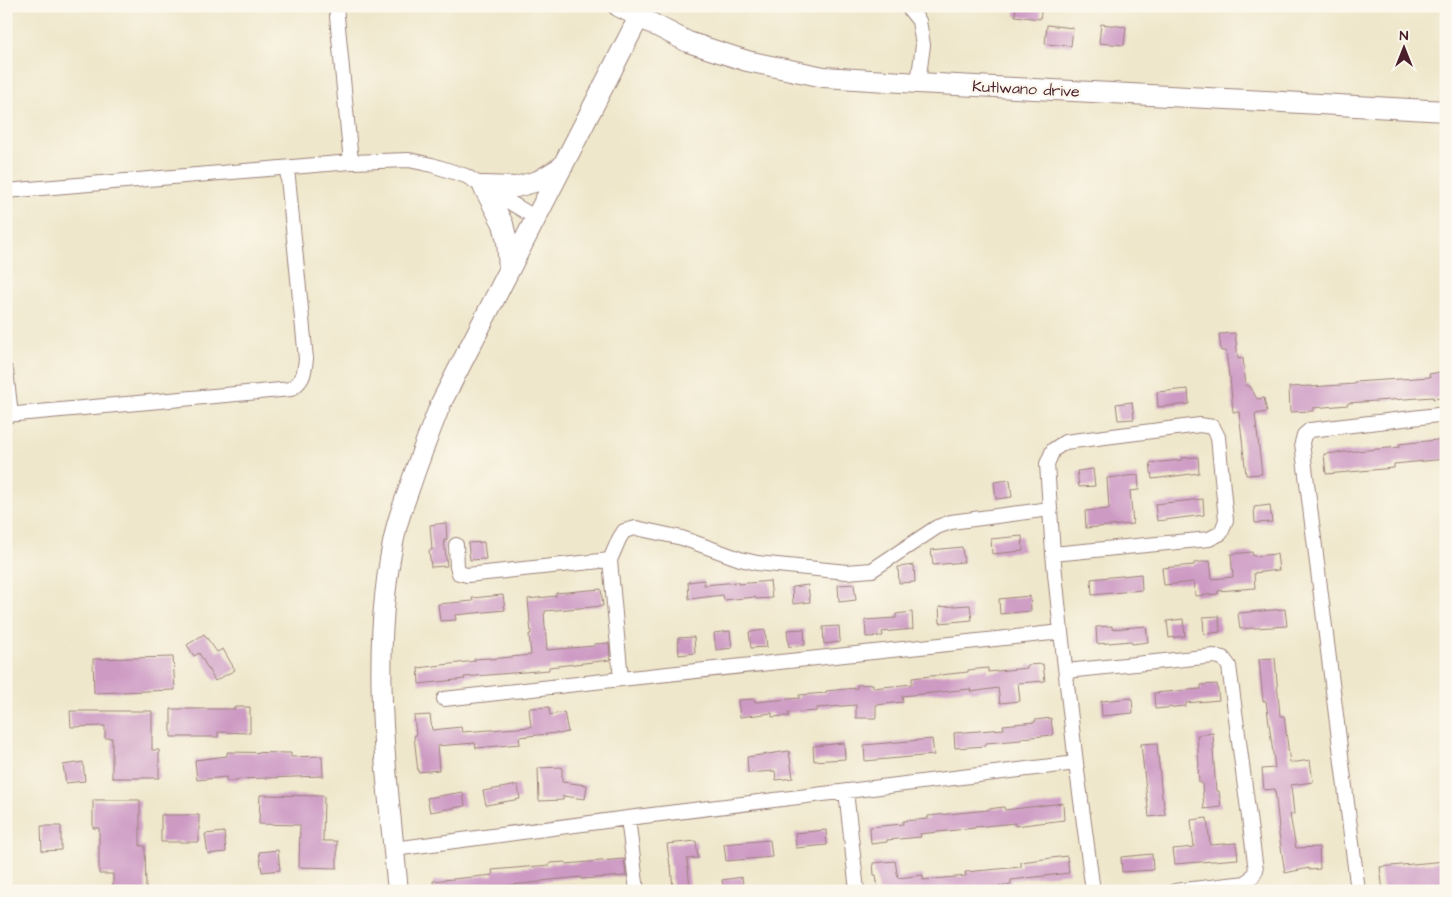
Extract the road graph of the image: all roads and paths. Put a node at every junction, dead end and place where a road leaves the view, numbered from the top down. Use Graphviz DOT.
graph roads {
  1 [pos="336,6"];
  2 [pos="618,6"];
  3 [pos="907,6"];
  4 [pos="638,16"];
  5 [pos="918,83"];
  6 [pos="1446,111"];
  7 [pos="351,162"];
  8 [pos="562,166"];
  9 [pos="287,168"];
  10 [pos="483,186"];
  11 [pos="6,192"];
  12 [pos="536,218"];
  13 [pos="509,271"];
  14 [pos="6,371"];
  15 [pos="1446,414"];
  16 [pos="8,415"];
  17 [pos="1050,509"];
  18 [pos="456,546"];
  19 [pos="1053,554"];
  20 [pos="610,560"];
  21 [pos="1061,632"];
  22 [pos="1066,672"];
  23 [pos="621,679"];
  24 [pos="444,699"];
  25 [pos="1076,763"];
  26 [pos="846,791"];
  27 [pos="628,818"];
  28 [pos="394,848"];
  29 [pos="398,891"];
  30 [pos="638,891"];
  31 [pos="857,891"];
  32 [pos="1093,891"];
  33 [pos="1175,891"];
  34 [pos="1358,891"];
  1 -- 7 [label="street"];
  2 -- 4 [label="street, Kutlwano drive"];
  3 -- 5 [label="street"];
  4 -- 5 [label="street, Kutlwano drive"];
  4 -- 8 [label="street"];
  5 -- 6 [label="street, Kutlwano drive"];
  7 -- 9 [label="street"];
  7 -- 10 [label="street"];
  8 -- 10 [label="street"];
  8 -- 12 [label="street"];
  9 -- 11 [label="street"];
  9 -- 16 [label="street"];
  10 -- 12 [label="street"];
  10 -- 13 [label="street"];
  12 -- 13 [label="street"];
  13 -- 28 [label="street"];
  14 -- 16 [label="street"];
  15 -- 34 [label="street"];
  17 -- 19 [label="street"];
  17 -- 19 [label="street"];
  17 -- 20 [label="street"];
  18 -- 20 [label="street"];
  19 -- 21 [label="street"];
  20 -- 23 [label="street"];
  21 -- 22 [label="street"];
  21 -- 23 [label="street"];
  22 -- 25 [label="street"];
  22 -- 33 [label="street"];
  23 -- 24 [label="street"];
  25 -- 26 [label="street"];
  25 -- 32 [label="street"];
  26 -- 27 [label="street"];
  26 -- 31 [label="street"];
  27 -- 28 [label="street"];
  27 -- 30 [label="street"];
  28 -- 29 [label="street"];
}
